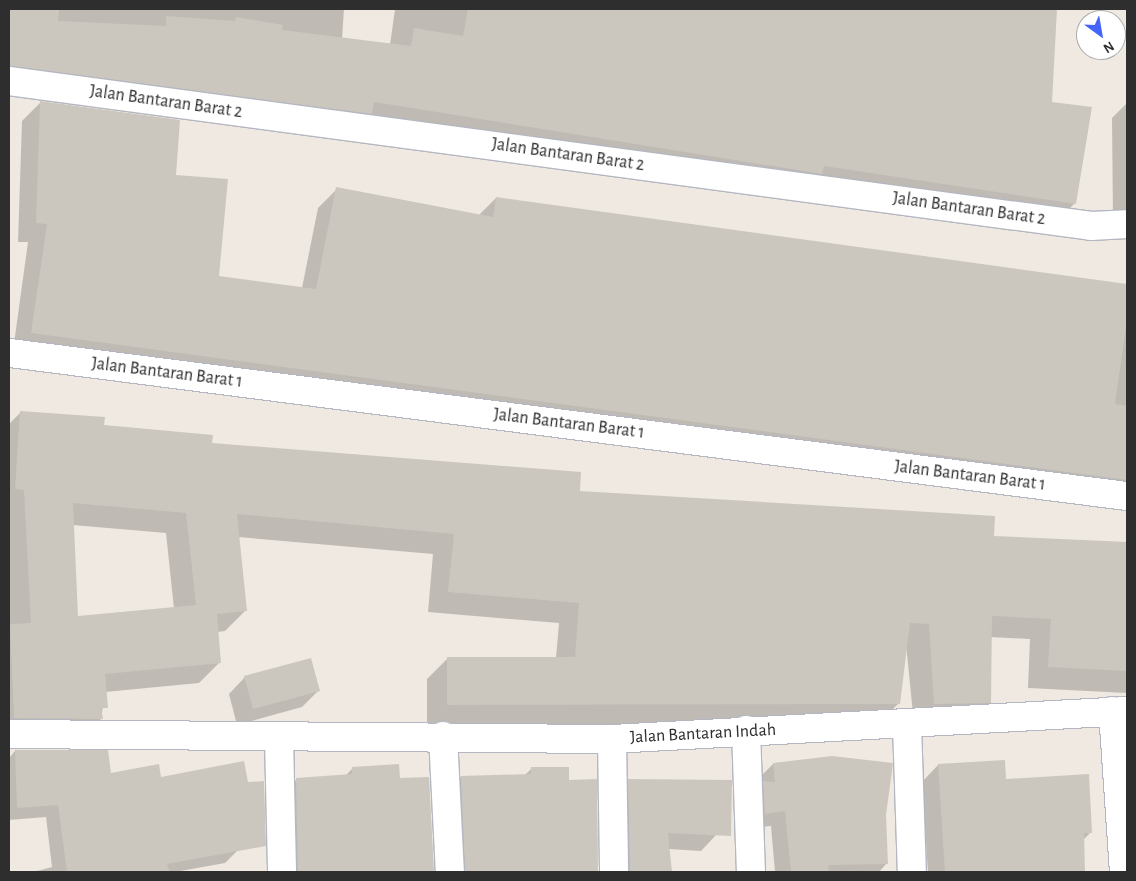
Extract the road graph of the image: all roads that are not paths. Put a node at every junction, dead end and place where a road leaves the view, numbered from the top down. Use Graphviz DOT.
graph roads {
  1 [pos="9,81"];
  2 [pos="1127,224"];
  3 [pos="9,356"];
  4 [pos="1127,496"];
  5 [pos="1120,711"];
  6 [pos="907,725"];
  7 [pos="746,730"];
  8 [pos="9,734"];
  9 [pos="443,736"];
  10 [pos="279,738"];
  11 [pos="612,739"];
  12 [pos="276,871"];
  13 [pos="450,872"];
  14 [pos="614,872"];
  15 [pos="751,872"];
  16 [pos="912,872"];
  17 [pos="1124,872"];
  1 -- 2 [label="street, Jalan Bantaran Barat 2"];
  3 -- 4 [label="street, Jalan Bantaran Barat 1"];
  5 -- 6 [label="street, Jalan Bantaran Indah"];
  5 -- 17 [label="street"];
  6 -- 7 [label="street, Jalan Bantaran Indah"];
  6 -- 16 [label="street"];
  7 -- 11 [label="street, Jalan Bantaran Indah"];
  7 -- 15 [label="street"];
  8 -- 10 [label="street, Jalan Bantaran Indah"];
  9 -- 10 [label="street, Jalan Bantaran Indah"];
  9 -- 11 [label="street, Jalan Bantaran Indah"];
  9 -- 13 [label="street"];
  10 -- 12 [label="street"];
  11 -- 14 [label="street"];
}
